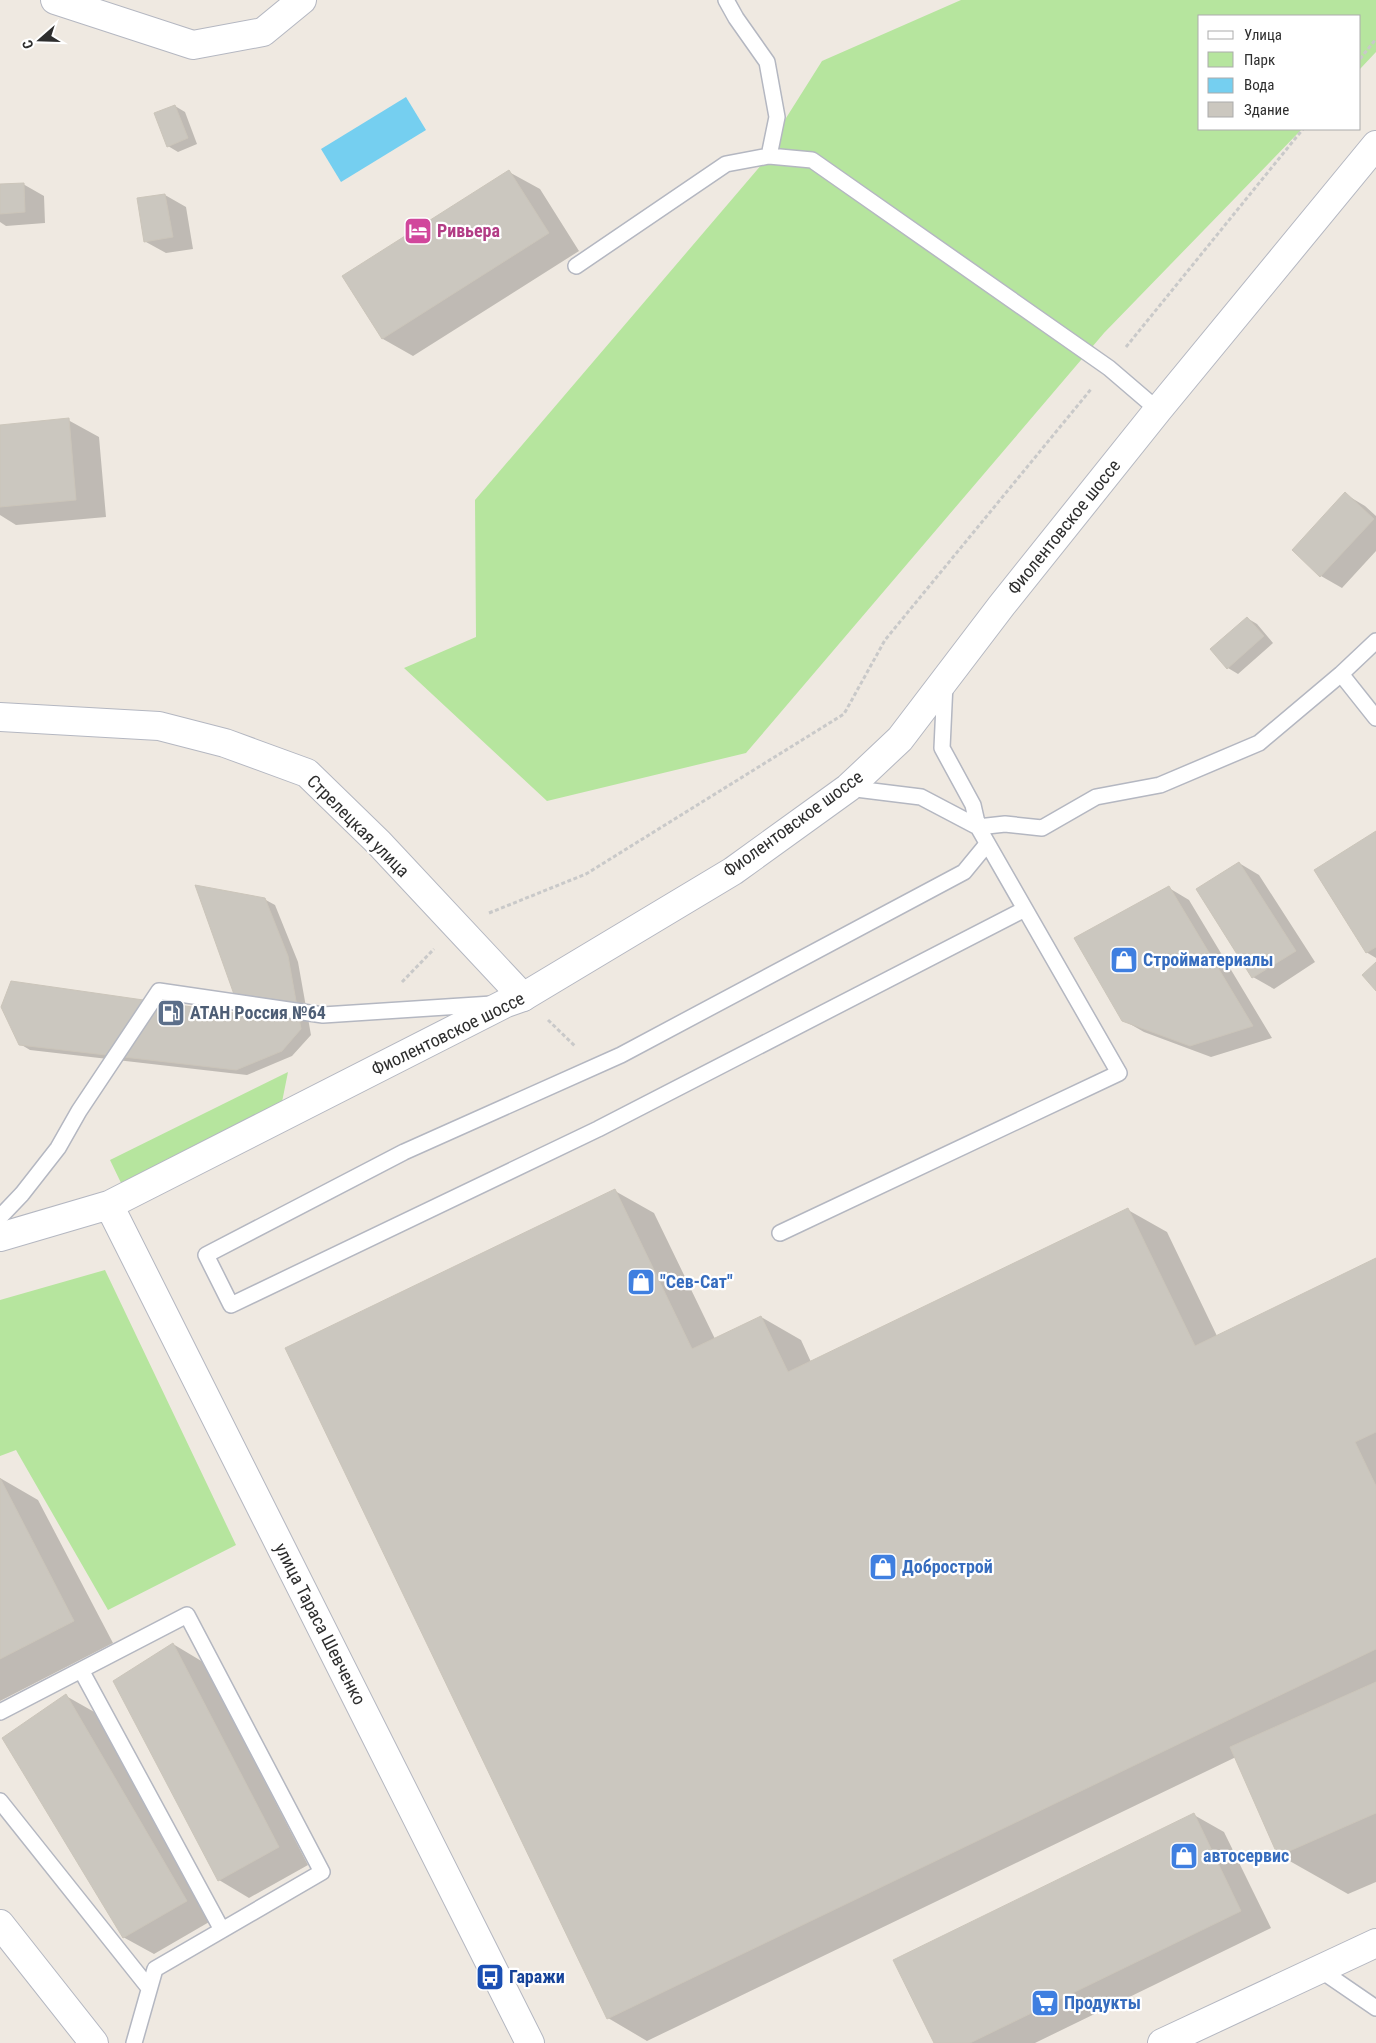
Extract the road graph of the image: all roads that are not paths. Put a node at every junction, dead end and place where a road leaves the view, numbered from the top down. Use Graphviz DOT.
graph roads {
  1 [pos="54,0"];
  2 [pos="302,0"];
  3 [pos="726,0"];
  4 [pos="1376,145"];
  5 [pos="769,156"];
  6 [pos="576,266"];
  7 [pos="1158,410"];
  8 [pos="1376,641"];
  9 [pos="1341,674"];
  10 [pos="945,680"];
  11 [pos="0,717"];
  12 [pos="1376,718"];
  13 [pos="848,788"];
  14 [pos="978,827"];
  15 [pos="988,844"];
  16 [pos="1025,909"];
  17 [pos="515,1000"];
  18 [pos="109,1205"];
  19 [pos="0,1217"];
  20 [pos="780,1233"];
  21 [pos="0,1237"];
  22 [pos="81,1670"];
  23 [pos="0,1712"];
  24 [pos="0,1801"];
  25 [pos="0,1924"];
  26 [pos="222,1930"];
  27 [pos="1376,1943"];
  28 [pos="1319,1970"];
  29 [pos="149,1988"];
  30 [pos="1376,2008"];
  31 [pos="94,2043"];
  32 [pos="134,2043"];
  33 [pos="530,2043"];
  34 [pos="1162,2043"];
  1 -- 2 [label="street"];
  3 -- 5 [label="lane"];
  4 -- 7 [label="street, Фиолентовское шоссе"];
  5 -- 6 [label="lane"];
  5 -- 7 [label="lane"];
  7 -- 10 [label="street, Фиолентовское шоссе"];
  8 -- 9 [label="lane"];
  9 -- 12 [label="lane"];
  9 -- 14 [label="lane"];
  10 -- 13 [label="street, Фиолентовское шоссе"];
  10 -- 14 [label="lane"];
  11 -- 17 [label="street, Стрелецкая улица"];
  13 -- 14 [label="lane"];
  13 -- 17 [label="street, Фиолентовское шоссе"];
  14 -- 15 [label="lane"];
  15 -- 16 [label="lane"];
  15 -- 16 [label="lane"];
  16 -- 20 [label="lane"];
  17 -- 18 [label="street, Фиолентовское шоссе"];
  17 -- 19 [label="lane"];
  18 -- 21 [label="street, Фиолентовское шоссе"];
  18 -- 33 [label="street, улица Тараса Шевченко"];
  22 -- 23 [label="lane"];
  22 -- 26 [label="lane"];
  22 -- 26 [label="lane"];
  24 -- 29 [label="lane"];
  25 -- 31 [label="street"];
  26 -- 29 [label="lane"];
  27 -- 28 [label="street"];
  28 -- 30 [label="lane"];
  28 -- 34 [label="street"];
  29 -- 32 [label="lane"];
}
